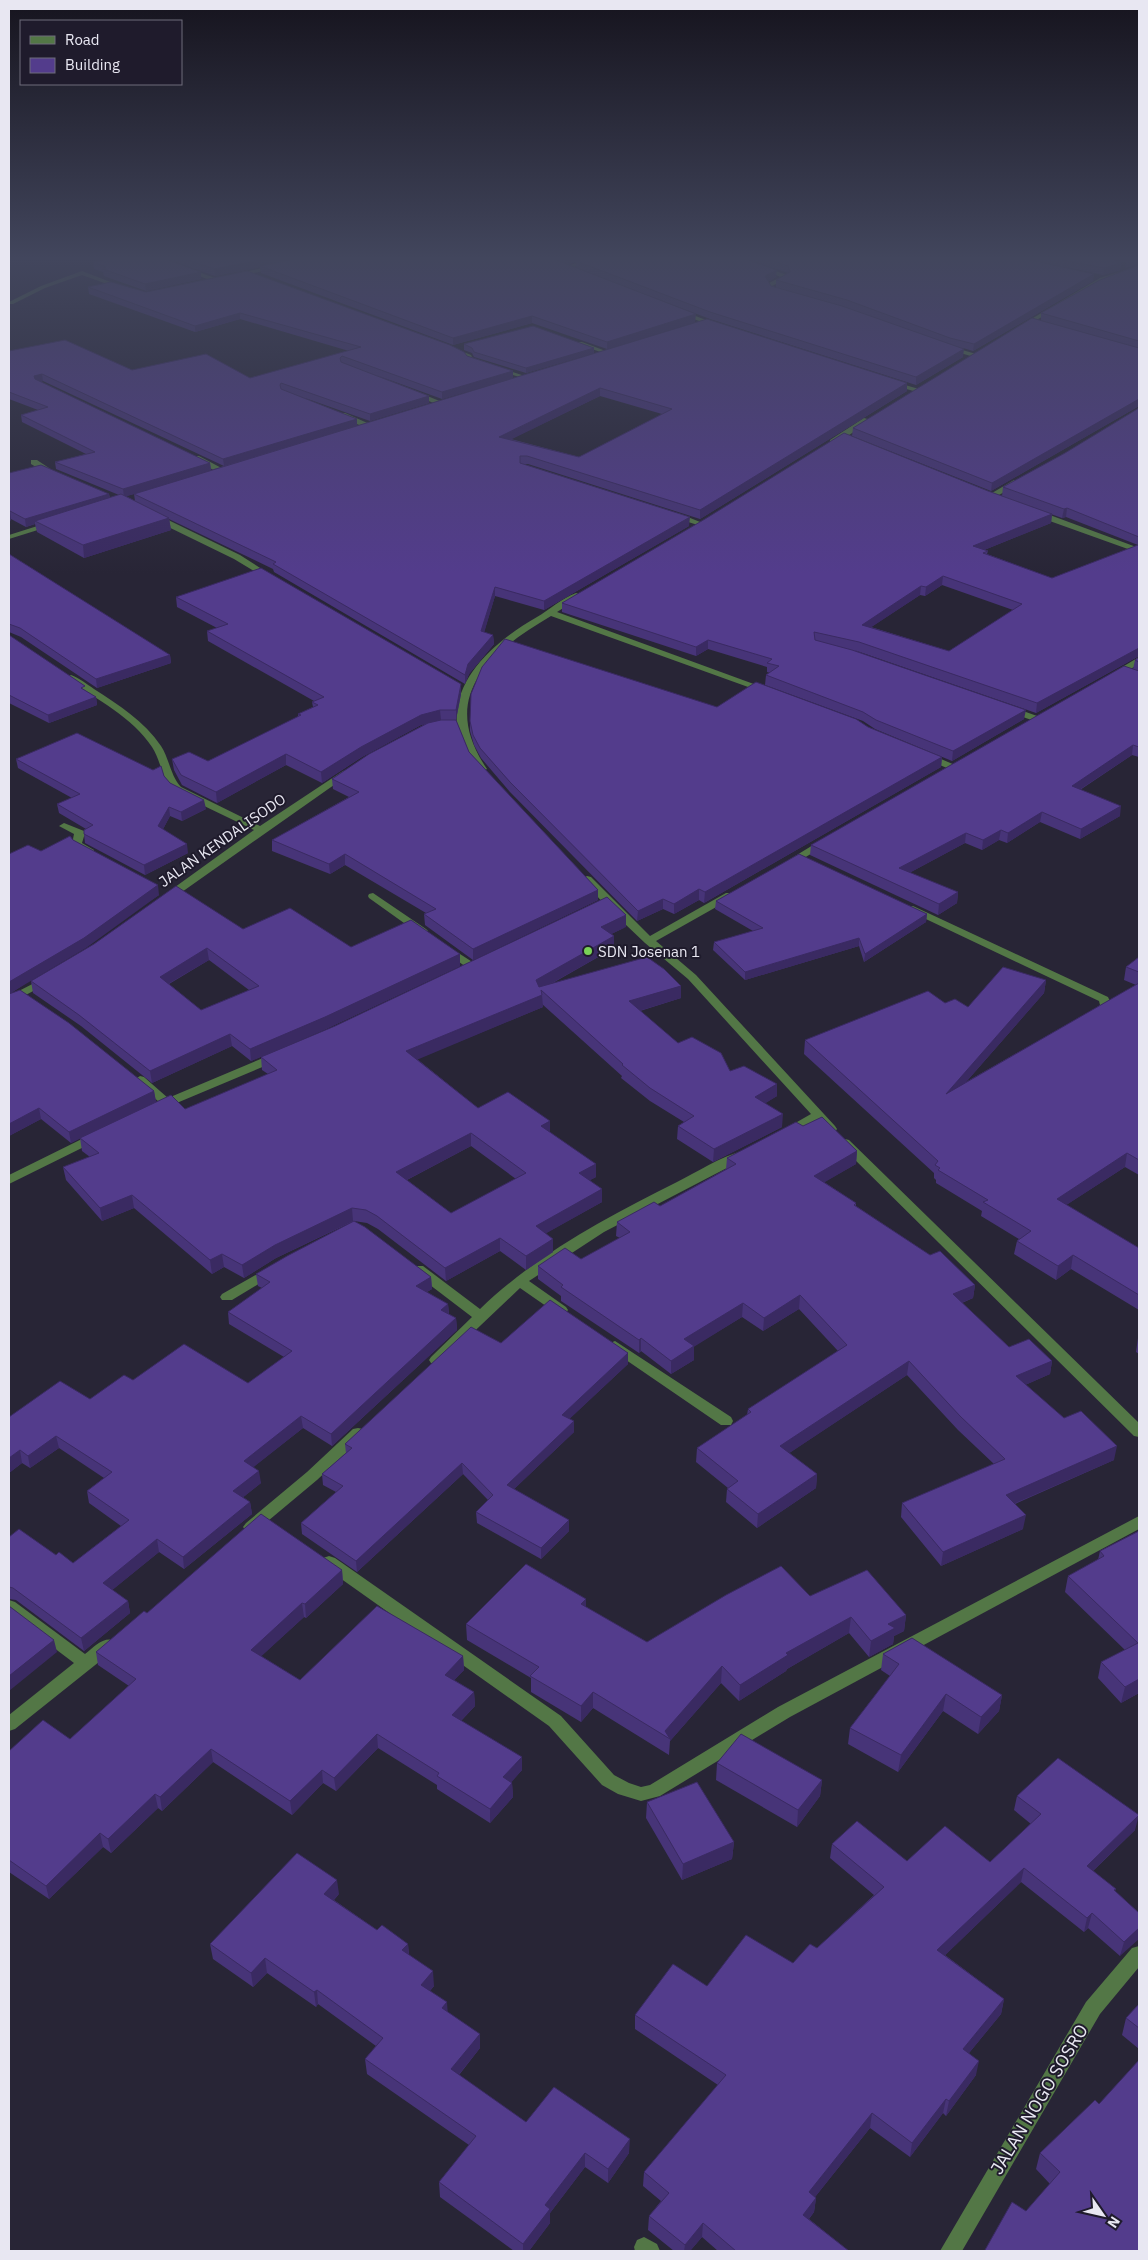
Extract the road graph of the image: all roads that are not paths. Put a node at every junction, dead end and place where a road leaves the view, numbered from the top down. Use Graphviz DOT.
graph roads {
  1 [pos="478,363"];
  2 [pos="537,375"];
  3 [pos="528,378"];
  4 [pos="887,382"];
  5 [pos="509,384"];
  6 [pos="924,385"];
  7 [pos="407,390"];
  8 [pos="917,390"];
  9 [pos="909,395"];
  10 [pos="453,401"];
  11 [pos="443,404"];
  12 [pos="425,409"];
  13 [pos="336,413"];
  14 [pos="875,415"];
  15 [pos="379,423"];
  16 [pos="370,426"];
  17 [pos="361,429"];
  18 [pos="827,446"];
  19 [pos="188,455"];
  20 [pos="34,462"];
  21 [pos="233,469"];
  22 [pos="223,471"];
  23 [pos="214,474"];
  24 [pos="60,476"];
  25 [pos="1023,478"];
  26 [pos="982,492"];
  27 [pos="1030,511"];
  28 [pos="664,512"];
  29 [pos="150,515"];
  30 [pos="62,521"];
  31 [pos="692,528"];
  32 [pos="9,538"];
  33 [pos="1139,551"];
  34 [pos="279,582"];
  35 [pos="585,591"];
  36 [pos="548,612"];
  37 [pos="1139,660"];
  38 [pos="65,674"];
  39 [pos="1105,680"];
  40 [pos="776,694"];
  41 [pos="1001,706"];
  42 [pos="1037,719"];
  43 [pos="448,725"];
  44 [pos="462,725"];
  45 [pos="920,753"];
  46 [pos="358,766"];
  47 [pos="952,767"];
  48 [pos="490,779"];
  49 [pos="64,826"];
  50 [pos="261,830"];
  51 [pos="833,836"];
  52 [pos="104,859"];
  53 [pos="774,870"];
  54 [pos="582,873"];
  55 [pos="741,889"];
  56 [pos="373,896"];
  57 [pos="608,902"];
  58 [pos="155,906"];
  59 [pos="905,906"];
  60 [pos="593,910"];
  61 [pos="649,941"];
  62 [pos="472,967"];
  63 [pos="57,973"];
  64 [pos="9,1002"];
  65 [pos="1089,1016"];
  66 [pos="285,1053"];
  67 [pos="130,1072"];
  68 [pos="167,1103"];
  69 [pos="149,1111"];
  70 [pos="818,1116"];
  71 [pos="106,1132"];
  72 [pos="772,1140"];
  73 [pos="756,1148"];
  74 [pos="9,1180"];
  75 [pos="403,1258"];
  76 [pos="282,1263"];
  77 [pos="520,1282"];
  78 [pos="226,1297"];
  79 [pos="569,1315"];
  80 [pos="482,1317"];
  81 [pos="602,1337"];
  82 [pos="425,1370"];
  83 [pos="726,1421"];
  84 [pos="369,1423"];
  85 [pos="1139,1432"];
  86 [pos="263,1518"];
  87 [pos="1139,1522"];
  88 [pos="279,1528"];
  89 [pos="241,1535"];
  90 [pos="319,1556"];
  91 [pos="9,1606"];
  92 [pos="116,1638"];
  93 [pos="86,1663"];
  94 [pos="9,1724"];
  95 [pos="1139,1954"];
  96 [pos="950,2251"];
  1 -- 3 [label="street"];
  2 -- 3 [label="street"];
  3 -- 5 [label="street"];
  4 -- 8 [label="street"];
  6 -- 8 [label="street"];
  7 -- 11 [label="street"];
  8 -- 9 [label="street"];
  10 -- 11 [label="street"];
  11 -- 12 [label="street"];
  13 -- 16 [label="street"];
  14 -- 18 [label="street"];
  15 -- 16 [label="street"];
  16 -- 17 [label="street"];
  19 -- 22 [label="street"];
  20 -- 24 [label="street"];
  21 -- 22 [label="street"];
  22 -- 23 [label="street"];
  25 -- 26 [label="street"];
  27 -- 33 [label="street"];
  28 -- 31 [label="street"];
  29 -- 34 [label="street"];
  30 -- 32 [label="street"];
  35 -- 36 [label="street"];
  36 -- 40 [label="street"];
  36 -- 44 [label="street"];
  37 -- 39 [label="street"];
  38 -- 50 [label="street"];
  41 -- 42 [label="street"];
  43 -- 44 [label="street"];
  44 -- 48 [label="street"];
  45 -- 47 [label="street"];
  46 -- 50 [label="street, JALAN KENDALISODO"];
  49 -- 52 [label="street"];
  50 -- 58 [label="street, JALAN KENDALISODO"];
  51 -- 53 [label="street"];
  54 -- 57 [label="street"];
  55 -- 61 [label="street"];
  56 -- 62 [label="street"];
  57 -- 60 [label="street"];
  57 -- 61 [label="street"];
  59 -- 65 [label="street"];
  61 -- 70 [label="street"];
  63 -- 64 [label="street"];
  66 -- 68 [label="street"];
  67 -- 68 [label="street"];
  68 -- 69 [label="street"];
  70 -- 72 [label="street"];
  70 -- 85 [label="street"];
  71 -- 74 [label="street"];
  73 -- 77 [label="street"];
  75 -- 80 [label="street"];
  76 -- 78 [label="street"];
  77 -- 79 [label="street"];
  77 -- 80 [label="street"];
  80 -- 82 [label="street"];
  81 -- 83 [label="street"];
  84 -- 86 [label="street"];
  86 -- 88 [label="street"];
  86 -- 89 [label="street"];
  87 -- 90 [label="street"];
  91 -- 93 [label="street"];
  92 -- 93 [label="street"];
  93 -- 94 [label="street"];
  95 -- 96 [label="street, JALAN NOGO SOSRO"];
}
